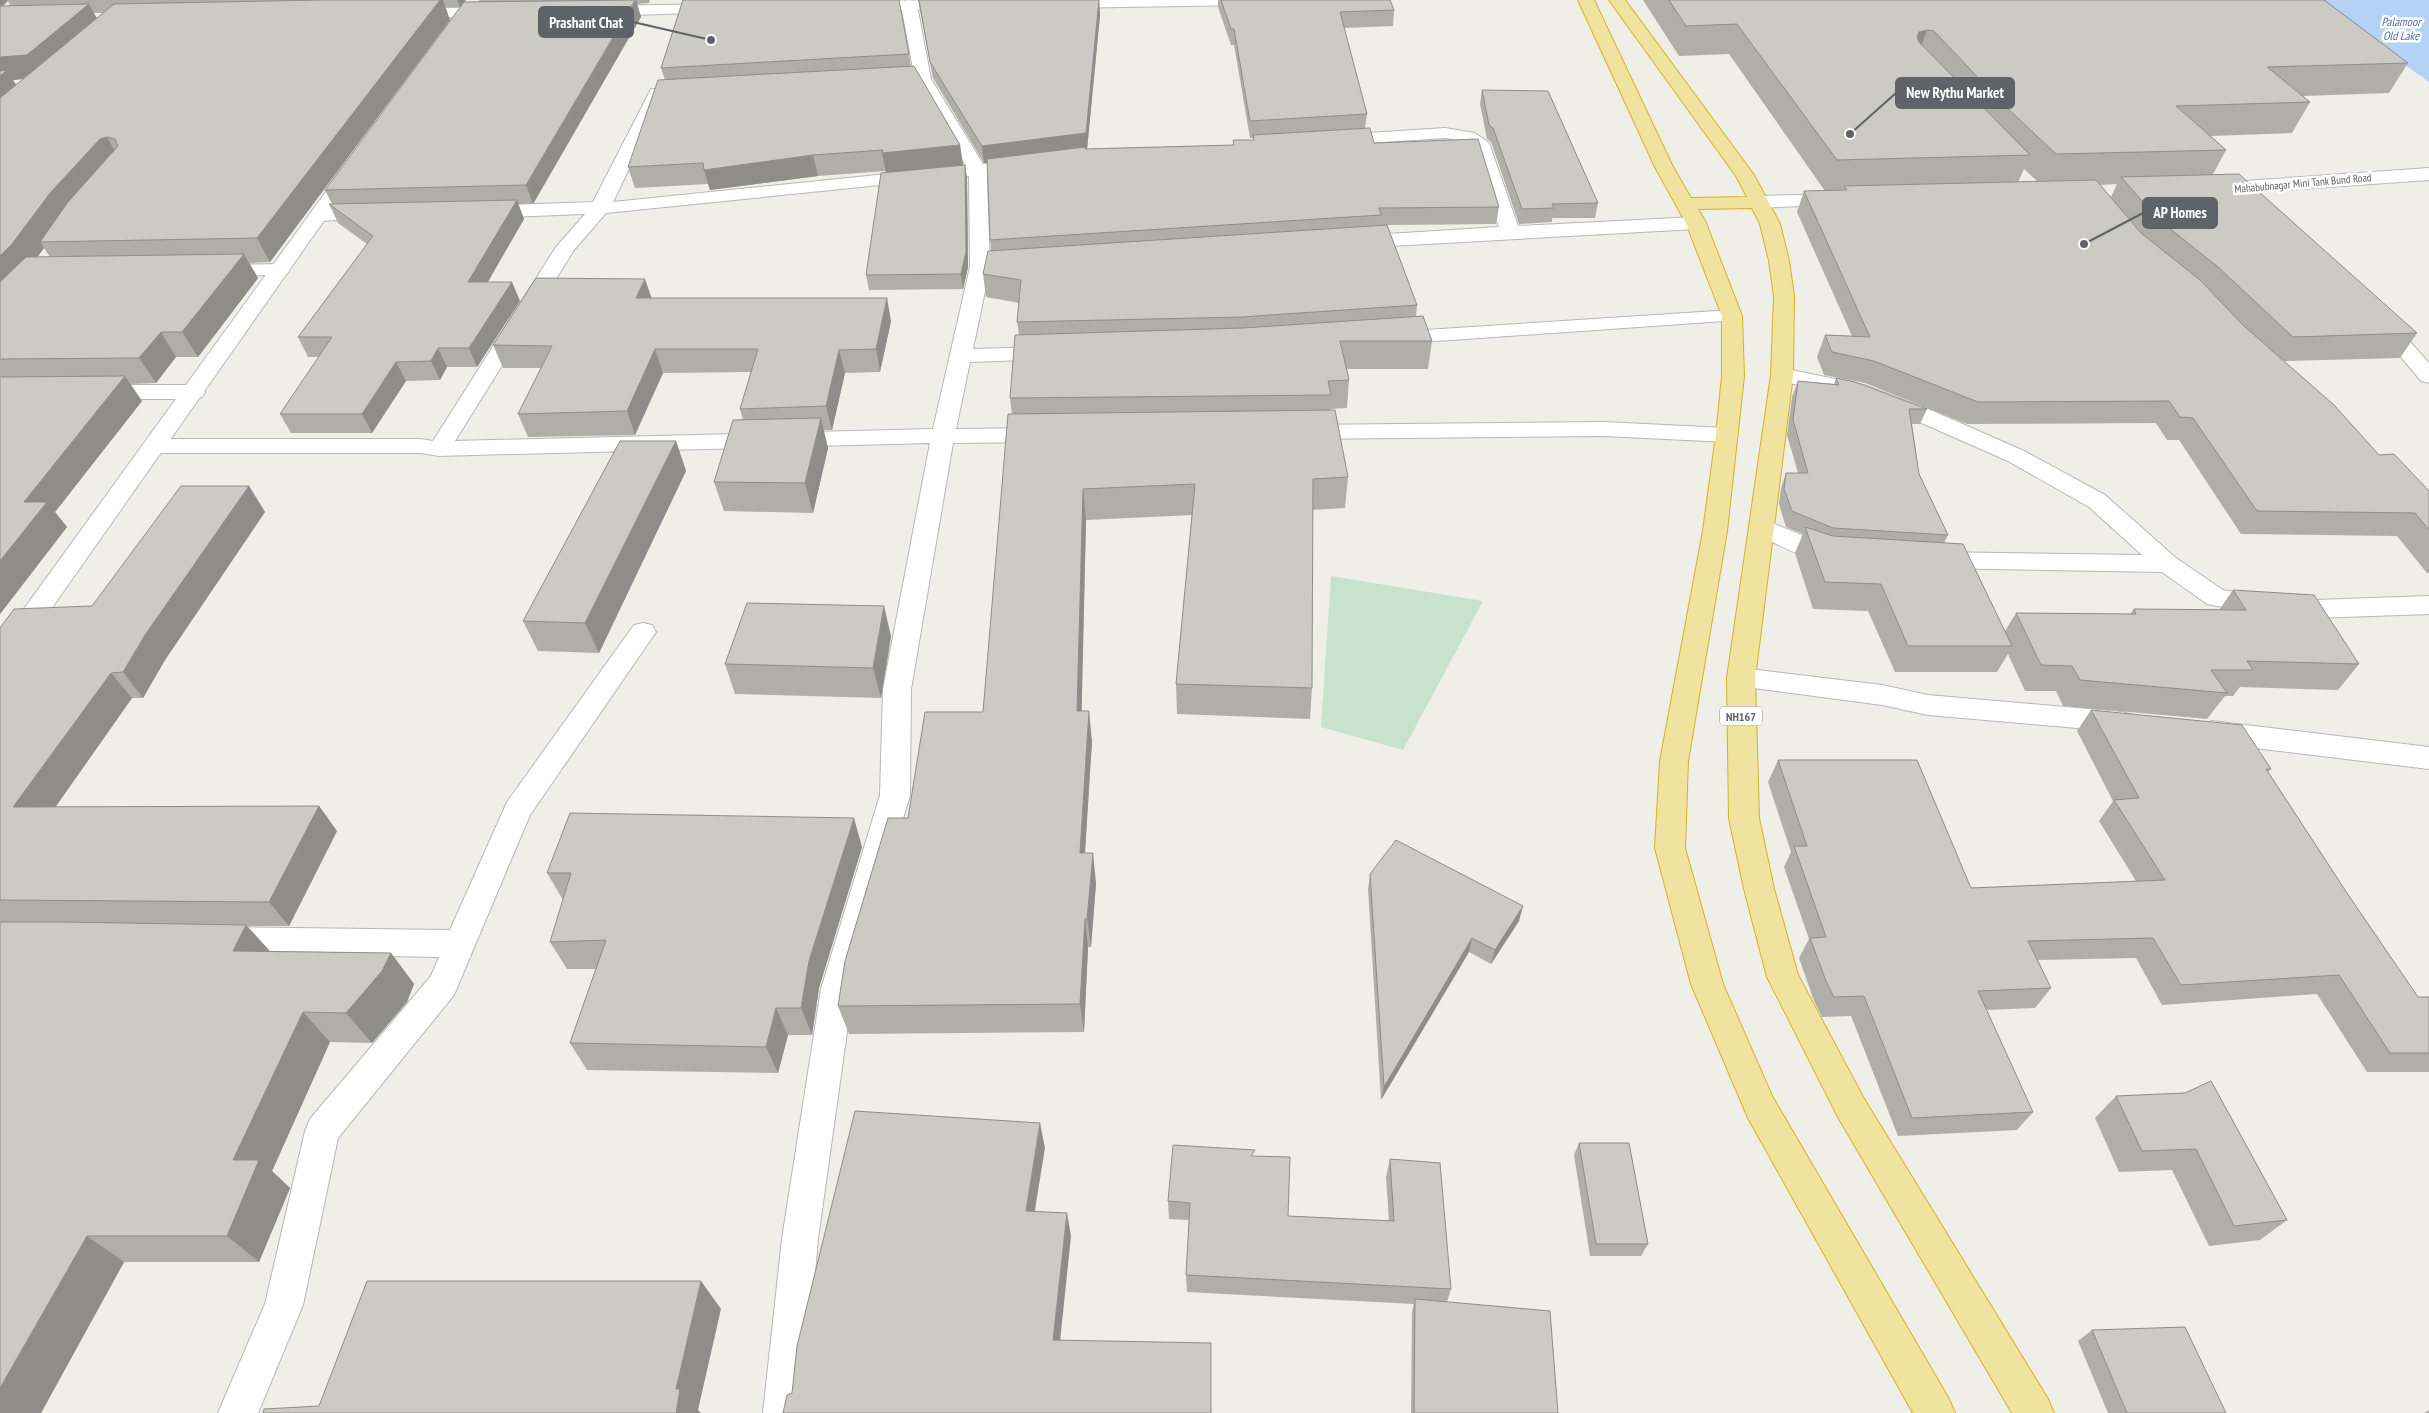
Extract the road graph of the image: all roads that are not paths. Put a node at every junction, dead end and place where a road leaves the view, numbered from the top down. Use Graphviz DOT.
graph roads {
  1 [pos="1246,0"];
  2 [pos="1586,0"];
  3 [pos="1617,0"];
  4 [pos="1048,3"];
  5 [pos="968,4"];
  6 [pos="471,6"];
  7 [pos="845,6"];
  8 [pos="909,6"];
  9 [pos="735,8"];
  10 [pos="586,11"];
  11 [pos="506,12"];
  12 [pos="397,14"];
  13 [pos="448,37"];
  14 [pos="923,79"];
  15 [pos="884,81"];
  16 [pos="686,92"];
  17 [pos="1317,141"];
  18 [pos="361,155"];
  19 [pos="1044,163"];
  20 [pos="978,171"];
  21 [pos="2429,174"];
  22 [pos="2238,188"];
  23 [pos="2199,190"];
  24 [pos="1854,200"];
  25 [pos="1758,202"];
  26 [pos="2259,208"];
  27 [pos="599,210"];
  28 [pos="464,212"];
  29 [pos="386,214"];
  30 [pos="1690,214"];
  31 [pos="319,215"];
  32 [pos="1510,232"];
  33 [pos="1333,244"];
  34 [pos="280,270"];
  35 [pos="192,272"];
  36 [pos="2372,309"];
  37 [pos="1732,316"];
  38 [pos="1370,340"];
  39 [pos="1068,353"];
  40 [pos="961,356"];
  41 [pos="2420,357"];
  42 [pos="1782,375"];
  43 [pos="2429,376"];
  44 [pos="78,392"];
  45 [pos="194,392"];
  46 [pos="1278,433"];
  47 [pos="1062,435"];
  48 [pos="1727,435"];
  49 [pos="943,436"];
  50 [pos="155,446"];
  51 [pos="439,449"];
  52 [pos="1762,527"];
  53 [pos="1860,555"];
  54 [pos="1916,559"];
  55 [pos="2167,564"];
  56 [pos="2429,605"];
  57 [pos="643,632"];
  58 [pos="0,662"];
  59 [pos="1741,678"];
  60 [pos="2148,725"];
  61 [pos="2187,729"];
  62 [pos="2429,758"];
  63 [pos="194,940"];
  64 [pos="459,944"];
  65 [pos="238,1413"];
  66 [pos="783,1413"];
  67 [pos="1935,1413"];
  68 [pos="2034,1413"];
  1 -- 4 [label="street"];
  2 -- 30 [label="highway"];
  3 -- 25 [label="highway, NH167"];
  5 -- 8 [label="street"];
  6 -- 11 [label="street"];
  6 -- 12 [label="street"];
  6 -- 13 [label="street"];
  7 -- 8 [label="street"];
  8 -- 14 [label="street"];
  9 -- 10 [label="street"];
  14 -- 15 [label="street"];
  14 -- 20 [label="street"];
  16 -- 27 [label="street"];
  17 -- 32 [label="street"];
  18 -- 31 [label="street"];
  19 -- 20 [label="street"];
  20 -- 27 [label="street"];
  20 -- 40 [label="street"];
  21 -- 22 [label="street, Mahabubnagar Mini Tank Bund Road"];
  22 -- 23 [label="street, Mahabubnagar Mini Tank Bund Road"];
  22 -- 26 [label="street"];
  24 -- 25 [label="street"];
  25 -- 30 [label="highway"];
  25 -- 42 [label="highway, NH167"];
  27 -- 28 [label="street"];
  27 -- 51 [label="street"];
  29 -- 31 [label="street"];
  30 -- 32 [label="street"];
  30 -- 37 [label="highway"];
  31 -- 34 [label="street"];
  32 -- 33 [label="street"];
  34 -- 35 [label="street"];
  34 -- 45 [label="street"];
  36 -- 41 [label="street"];
  37 -- 38 [label="street"];
  37 -- 48 [label="highway"];
  39 -- 40 [label="street"];
  40 -- 49 [label="street"];
  41 -- 43 [label="street"];
  42 -- 52 [label="highway, NH167"];
  42 -- 55 [label="street"];
  44 -- 45 [label="street"];
  45 -- 50 [label="street"];
  46 -- 48 [label="street"];
  47 -- 49 [label="street"];
  48 -- 67 [label="highway"];
  49 -- 51 [label="street"];
  49 -- 66 [label="street"];
  50 -- 51 [label="street"];
  50 -- 58 [label="street"];
  52 -- 53 [label="street"];
  52 -- 59 [label="highway, NH167"];
  54 -- 55 [label="street"];
  55 -- 56 [label="street"];
  57 -- 64 [label="street"];
  59 -- 60 [label="street"];
  59 -- 68 [label="highway, NH167"];
  61 -- 62 [label="street"];
  63 -- 64 [label="street"];
  64 -- 65 [label="street"];
}
